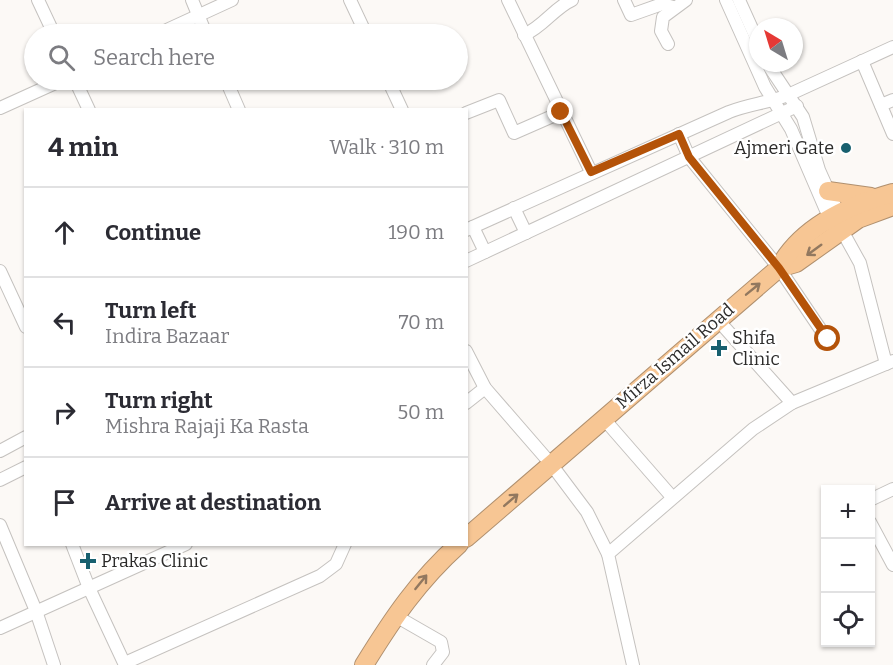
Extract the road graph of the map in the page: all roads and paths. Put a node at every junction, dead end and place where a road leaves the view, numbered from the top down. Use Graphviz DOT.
graph roads {
  1 [pos="38,0"];
  2 [pos="192,0"];
  3 [pos="232,0"];
  4 [pos="350,0"];
  5 [pos="508,0"];
  6 [pos="572,0"];
  7 [pos="624,0"];
  8 [pos="686,0"];
  9 [pos="726,0"];
  10 [pos="742,3"];
  11 [pos="673,7"];
  12 [pos="198,16"];
  13 [pos="749,20"];
  14 [pos="49,24"];
  15 [pos="180,24"];
  16 [pos="202,24"];
  17 [pos="361,24"];
  18 [pos="524,35"];
  19 [pos="668,44"];
  20 [pos="893,46"];
  21 [pos="862,61"];
  22 [pos="773,72"];
  23 [pos="40,90"];
  24 [pos="80,90"];
  25 [pos="230,90"];
  26 [pos="393,90"];
  27 [pos="788,95"];
  28 [pos="893,100"];
  29 [pos="774,101"];
  30 [pos="881,105"];
  31 [pos="797,106"];
  32 [pos="0,108"];
  33 [pos="88,108"];
  34 [pos="238,108"];
  35 [pos="401,108"];
  36 [pos="468,112"];
  37 [pos="561,112"];
  38 [pos="783,113"];
  39 [pos="679,134"];
  40 [pos="893,134"];
  41 [pos="689,157"];
  42 [pos="591,172"];
  43 [pos="828,190"];
  44 [pos="888,199"];
  45 [pos="513,208"];
  46 [pos="839,226"];
  47 [pos="470,228"];
  48 [pos="526,233"];
  49 [pos="485,252"];
  50 [pos="468,260"];
  51 [pos="779,268"];
  52 [pos="0,271"];
  53 [pos="3,287"];
  54 [pos="717,319"];
  55 [pos="24,324"];
  56 [pos="828,339"];
  57 [pos="468,355"];
  58 [pos="889,362"];
  59 [pos="484,388"];
  60 [pos="468,400"];
  61 [pos="792,403"];
  62 [pos="604,419"];
  63 [pos="24,438"];
  64 [pos="0,451"];
  65 [pos="551,464"];
  66 [pos="24,468"];
  67 [pos="0,480"];
  68 [pos="893,489"];
  69 [pos="672,497"];
  70 [pos="875,498"];
  71 [pos="0,525"];
  72 [pos="875,531"];
  73 [pos="468,536"];
  74 [pos="73,546"];
  75 [pos="182,546"];
  76 [pos="344,546"];
  77 [pos="457,546"];
  78 [pos="608,554"];
  79 [pos="893,565"];
  80 [pos="89,588"];
  81 [pos="36,611"];
  82 [pos="394,615"];
  83 [pos="0,628"];
  84 [pos="125,664"];
  85 [pos="367,664"];
  86 [pos="54,665"];
  87 [pos="433,665"];
  88 [pos="633,665"];
  1 -- 14 [label="street"];
  2 -- 12 [label="street"];
  3 -- 12 [label="street"];
  4 -- 17 [label="street"];
  5 -- 18 [label="street"];
  6 -- 18 [label="street"];
  7 -- 11 [label="street"];
  8 -- 11 [label="street"];
  9 -- 29 [label="street"];
  10 -- 13 [label="street"];
  11 -- 19 [label="street"];
  12 -- 15 [label="street"];
  12 -- 16 [label="street"];
  18 -- 37 [label="street"];
  20 -- 21 [label="street"];
  21 -- 27 [label="street"];
  21 -- 30 [label="street"];
  22 -- 27 [label="street"];
  23 -- 32 [label="street"];
  24 -- 33 [label="street"];
  25 -- 34 [label="street"];
  26 -- 35 [label="street"];
  27 -- 29 [label="street"];
  27 -- 31 [label="street"];
  28 -- 30 [label="street"];
  29 -- 38 [label="street"];
  29 -- 39 [label="street"];
  30 -- 40 [label="street"];
  31 -- 38 [label="street"];
  31 -- 43 [label="street"];
  36 -- 37 [label="street"];
  37 -- 42 [label="street"];
  38 -- 41 [label="street"];
  38 -- 46 [label="street"];
  39 -- 41 [label="street"];
  39 -- 42 [label="street"];
  41 -- 48 [label="street"];
  41 -- 51 [label="street"];
  42 -- 45 [label="street"];
  43 -- 44 [label="highway"];
  43 -- 46 [label="street"];
  44 -- 46 [label="highway, Mirza Ismail Road"];
  45 -- 47 [label="street"];
  45 -- 48 [label="street"];
  46 -- 51 [label="highway, Mirza Ismail Road"];
  46 -- 58 [label="street"];
  47 -- 49 [label="street"];
  48 -- 49 [label="street"];
  49 -- 50 [label="street"];
  54 -- 51 [label="highway, Mirza Ismail Road, one-way"];
  51 -- 56 [label="street"];
  52 -- 53 [label="street"];
  53 -- 55 [label="street"];
  54 -- 61 [label="street"];
  54 -- 62 [label="highway, Mirza Ismail Road"];
  57 -- 59 [label="street"];
  58 -- 61 [label="street"];
  59 -- 60 [label="street"];
  59 -- 65 [label="street"];
  61 -- 69 [label="street"];
  62 -- 65 [label="highway, Mirza Ismail Road"];
  62 -- 69 [label="street"];
  63 -- 64 [label="street"];
  73 -- 65 [label="highway, Mirza Ismail Road, one-way"];
  65 -- 78 [label="street"];
  66 -- 67 [label="street"];
  68 -- 70 [label="street"];
  69 -- 78 [label="street"];
  71 -- 81 [label="street"];
  72 -- 79 [label="street"];
  74 -- 80 [label="street"];
  75 -- 80 [label="street"];
  76 -- 84 [label="street"];
  82 -- 77 [label="highway, one-way"];
  78 -- 88 [label="street"];
  80 -- 81 [label="street"];
  80 -- 84 [label="street"];
  81 -- 83 [label="street"];
  81 -- 86 [label="street"];
  82 -- 85 [label="highway"];
  82 -- 87 [label="street"];
}
